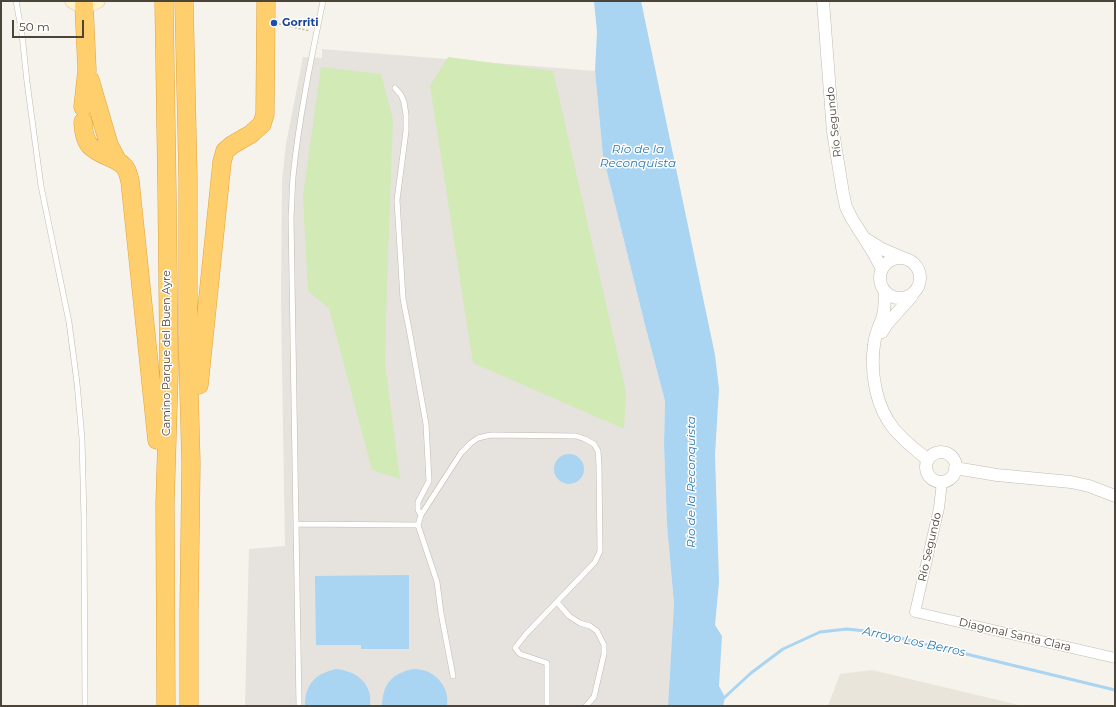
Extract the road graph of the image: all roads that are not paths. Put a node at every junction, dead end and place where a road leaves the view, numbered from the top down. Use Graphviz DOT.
graph roads {
  1 [pos="16,1"];
  2 [pos="266,1"];
  3 [pos="323,1"];
  4 [pos="823,1"];
  5 [pos="85,2"];
  6 [pos="184,6"];
  7 [pos="164,9"];
  8 [pos="88,70"];
  9 [pos="395,88"];
  10 [pos="116,160"];
  11 [pos="864,237"];
  12 [pos="906,259"];
  13 [pos="882,269"];
  14 [pos="885,292"];
  15 [pos="915,292"];
  16 [pos="874,345"];
  17 [pos="928,460"];
  18 [pos="191,463"];
  19 [pos="955,468"];
  20 [pos="942,482"];
  21 [pos="1115,496"];
  22 [pos="164,503"];
  23 [pos="421,515"];
  24 [pos="296,524"];
  25 [pos="418,525"];
  26 [pos="556,602"];
  27 [pos="916,612"];
  28 [pos="1115,658"];
  29 [pos="452,676"];
  30 [pos="85,706"];
  31 [pos="166,706"];
  32 [pos="189,706"];
  33 [pos="299,706"];
  34 [pos="547,706"];
  35 [pos="586,706"];
  1 -- 30 [label="lane"];
  2 -- 18 [label="highway"];
  3 -- 24 [label="lane"];
  4 -- 11 [label="street, Río Segundo"];
  5 -- 8 [label="highway"];
  6 -- 18 [label="highway, Camino Parque del Buen Ayre"];
  7 -- 22 [label="highway, Camino Parque del Buen Ayre"];
  8 -- 10 [label="highway"];
  8 -- 10 [label="highway"];
  9 -- 23 [label="lane"];
  10 -- 22 [label="highway"];
  11 -- 12 [label="street, Río Segundo"];
  11 -- 13 [label="street, Río Segundo"];
  12 -- 13 [label="street"];
  12 -- 15 [label="street"];
  13 -- 14 [label="street"];
  14 -- 15 [label="street"];
  14 -- 16 [label="street"];
  15 -- 16 [label="street"];
  16 -- 17 [label="street"];
  17 -- 19 [label="street"];
  17 -- 20 [label="street"];
  18 -- 32 [label="highway, Camino Parque del Buen Ayre"];
  19 -- 20 [label="street"];
  19 -- 21 [label="street"];
  20 -- 27 [label="street, Río Segundo"];
  22 -- 31 [label="highway, Camino Parque del Buen Ayre"];
  23 -- 25 [label="lane"];
  23 -- 26 [label="lane"];
  24 -- 25 [label="lane"];
  24 -- 33 [label="lane"];
  25 -- 29 [label="lane"];
  26 -- 34 [label="lane"];
  26 -- 35 [label="lane"];
  27 -- 28 [label="street, Diagonal Santa Clara"];
}
